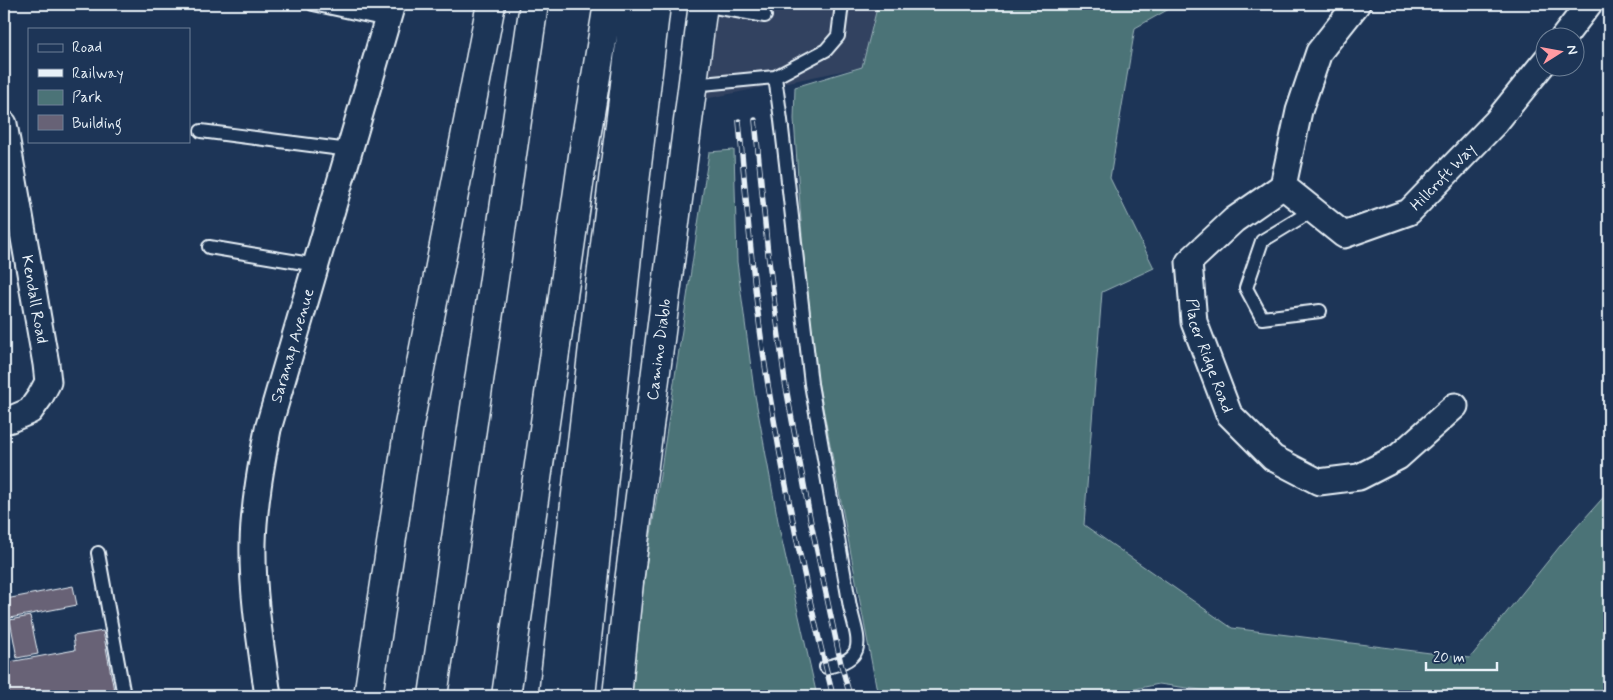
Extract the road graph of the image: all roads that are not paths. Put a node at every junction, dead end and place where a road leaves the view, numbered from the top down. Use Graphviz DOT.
graph roads {
  1 [pos="313,4"];
  2 [pos="491,4"];
  3 [pos="534,4"];
  4 [pos="608,4"];
  5 [pos="635,4"];
  6 [pos="656,4"];
  7 [pos="703,4"];
  8 [pos="842,4"];
  9 [pos="1357,4"];
  10 [pos="1589,4"];
  11 [pos="390,12"];
  12 [pos="764,16"];
  13 [pos="1571,28"];
  14 [pos="1536,72"];
  15 [pos="775,77"];
  16 [pos="692,85"];
  17 [pos="4,124"];
  18 [pos="201,131"];
  19 [pos="350,150"];
  20 [pos="1284,186"];
  21 [pos="1314,210"];
  22 [pos="209,247"];
  23 [pos="316,265"];
  24 [pos="1320,311"];
  25 [pos="1455,406"];
  26 [pos="4,421"];
  27 [pos="98,553"];
  28 [pos="826,667"];
  29 [pos="124,696"];
  30 [pos="268,696"];
  31 [pos="368,696"];
  32 [pos="434,696"];
  33 [pos="506,696"];
  34 [pos="554,696"];
  35 [pos="581,696"];
  36 [pos="617,696"];
  1 -- 11 [label="lane"];
  2 -- 31 [label="main road"];
  3 -- 32 [label="main road"];
  4 -- 33 [label="main road"];
  5 -- 34 [label="main road"];
  6 -- 35 [label="main road"];
  7 -- 12 [label="lane"];
  7 -- 16 [label="main road, Camino Diablo"];
  8 -- 15 [label="lane"];
  9 -- 20 [label="street"];
  10 -- 13 [label="street"];
  11 -- 19 [label="street, Saranap Avenue"];
  14 -- 21 [label="street, Hillcroft Way"];
  15 -- 16 [label="lane"];
  15 -- 28 [label="lane"];
  16 -- 36 [label="main road, Camino Diablo"];
  17 -- 26 [label="street, Kendall Road"];
  18 -- 19 [label="lane"];
  19 -- 23 [label="street, Saranap Avenue"];
  20 -- 21 [label="street, Hillcroft Way"];
  20 -- 25 [label="street, Placer Ridge Road"];
  21 -- 24 [label="lane"];
  22 -- 23 [label="lane"];
  23 -- 30 [label="street, Saranap Avenue"];
  27 -- 29 [label="lane"];
}
